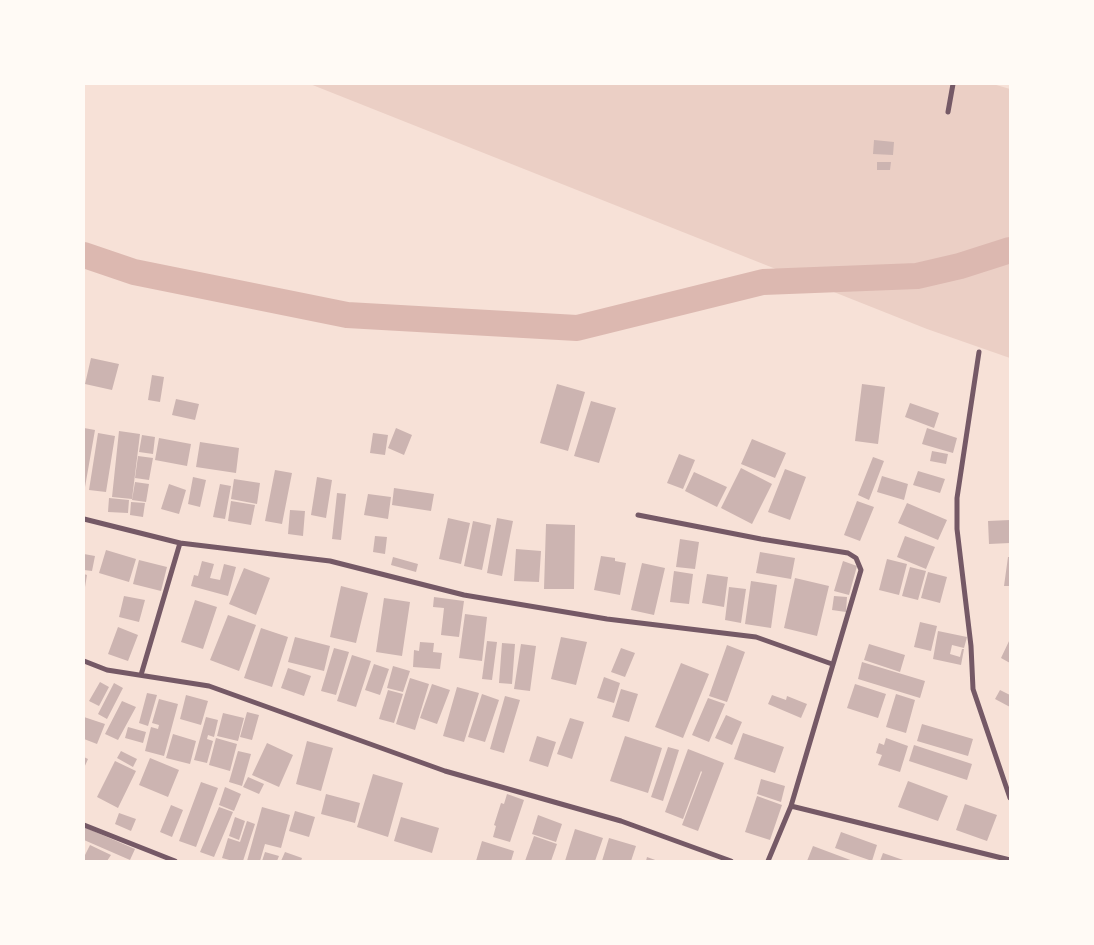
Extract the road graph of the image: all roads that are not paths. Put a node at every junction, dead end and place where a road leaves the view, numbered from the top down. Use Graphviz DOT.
graph roads {
  1 [pos="953,84"];
  2 [pos="948,112"];
  3 [pos="979,352"];
  4 [pos="638,515"];
  5 [pos="84,519"];
  6 [pos="180,543"];
  7 [pos="84,661"];
  8 [pos="832,664"];
  9 [pos="141,675"];
  10 [pos="1010,798"];
  11 [pos="791,806"];
  12 [pos="84,825"];
  13 [pos="1010,860"];
  14 [pos="175,861"];
  15 [pos="731,861"];
  16 [pos="768,861"];
  1 -- 2 [label="street"];
  3 -- 10 [label="street"];
  4 -- 8 [label="street"];
  5 -- 6 [label="street"];
  6 -- 8 [label="street"];
  6 -- 9 [label="street"];
  7 -- 9 [label="street"];
  8 -- 11 [label="street"];
  9 -- 15 [label="street"];
  11 -- 13 [label="street"];
  11 -- 16 [label="street"];
  12 -- 14 [label="street"];
}
